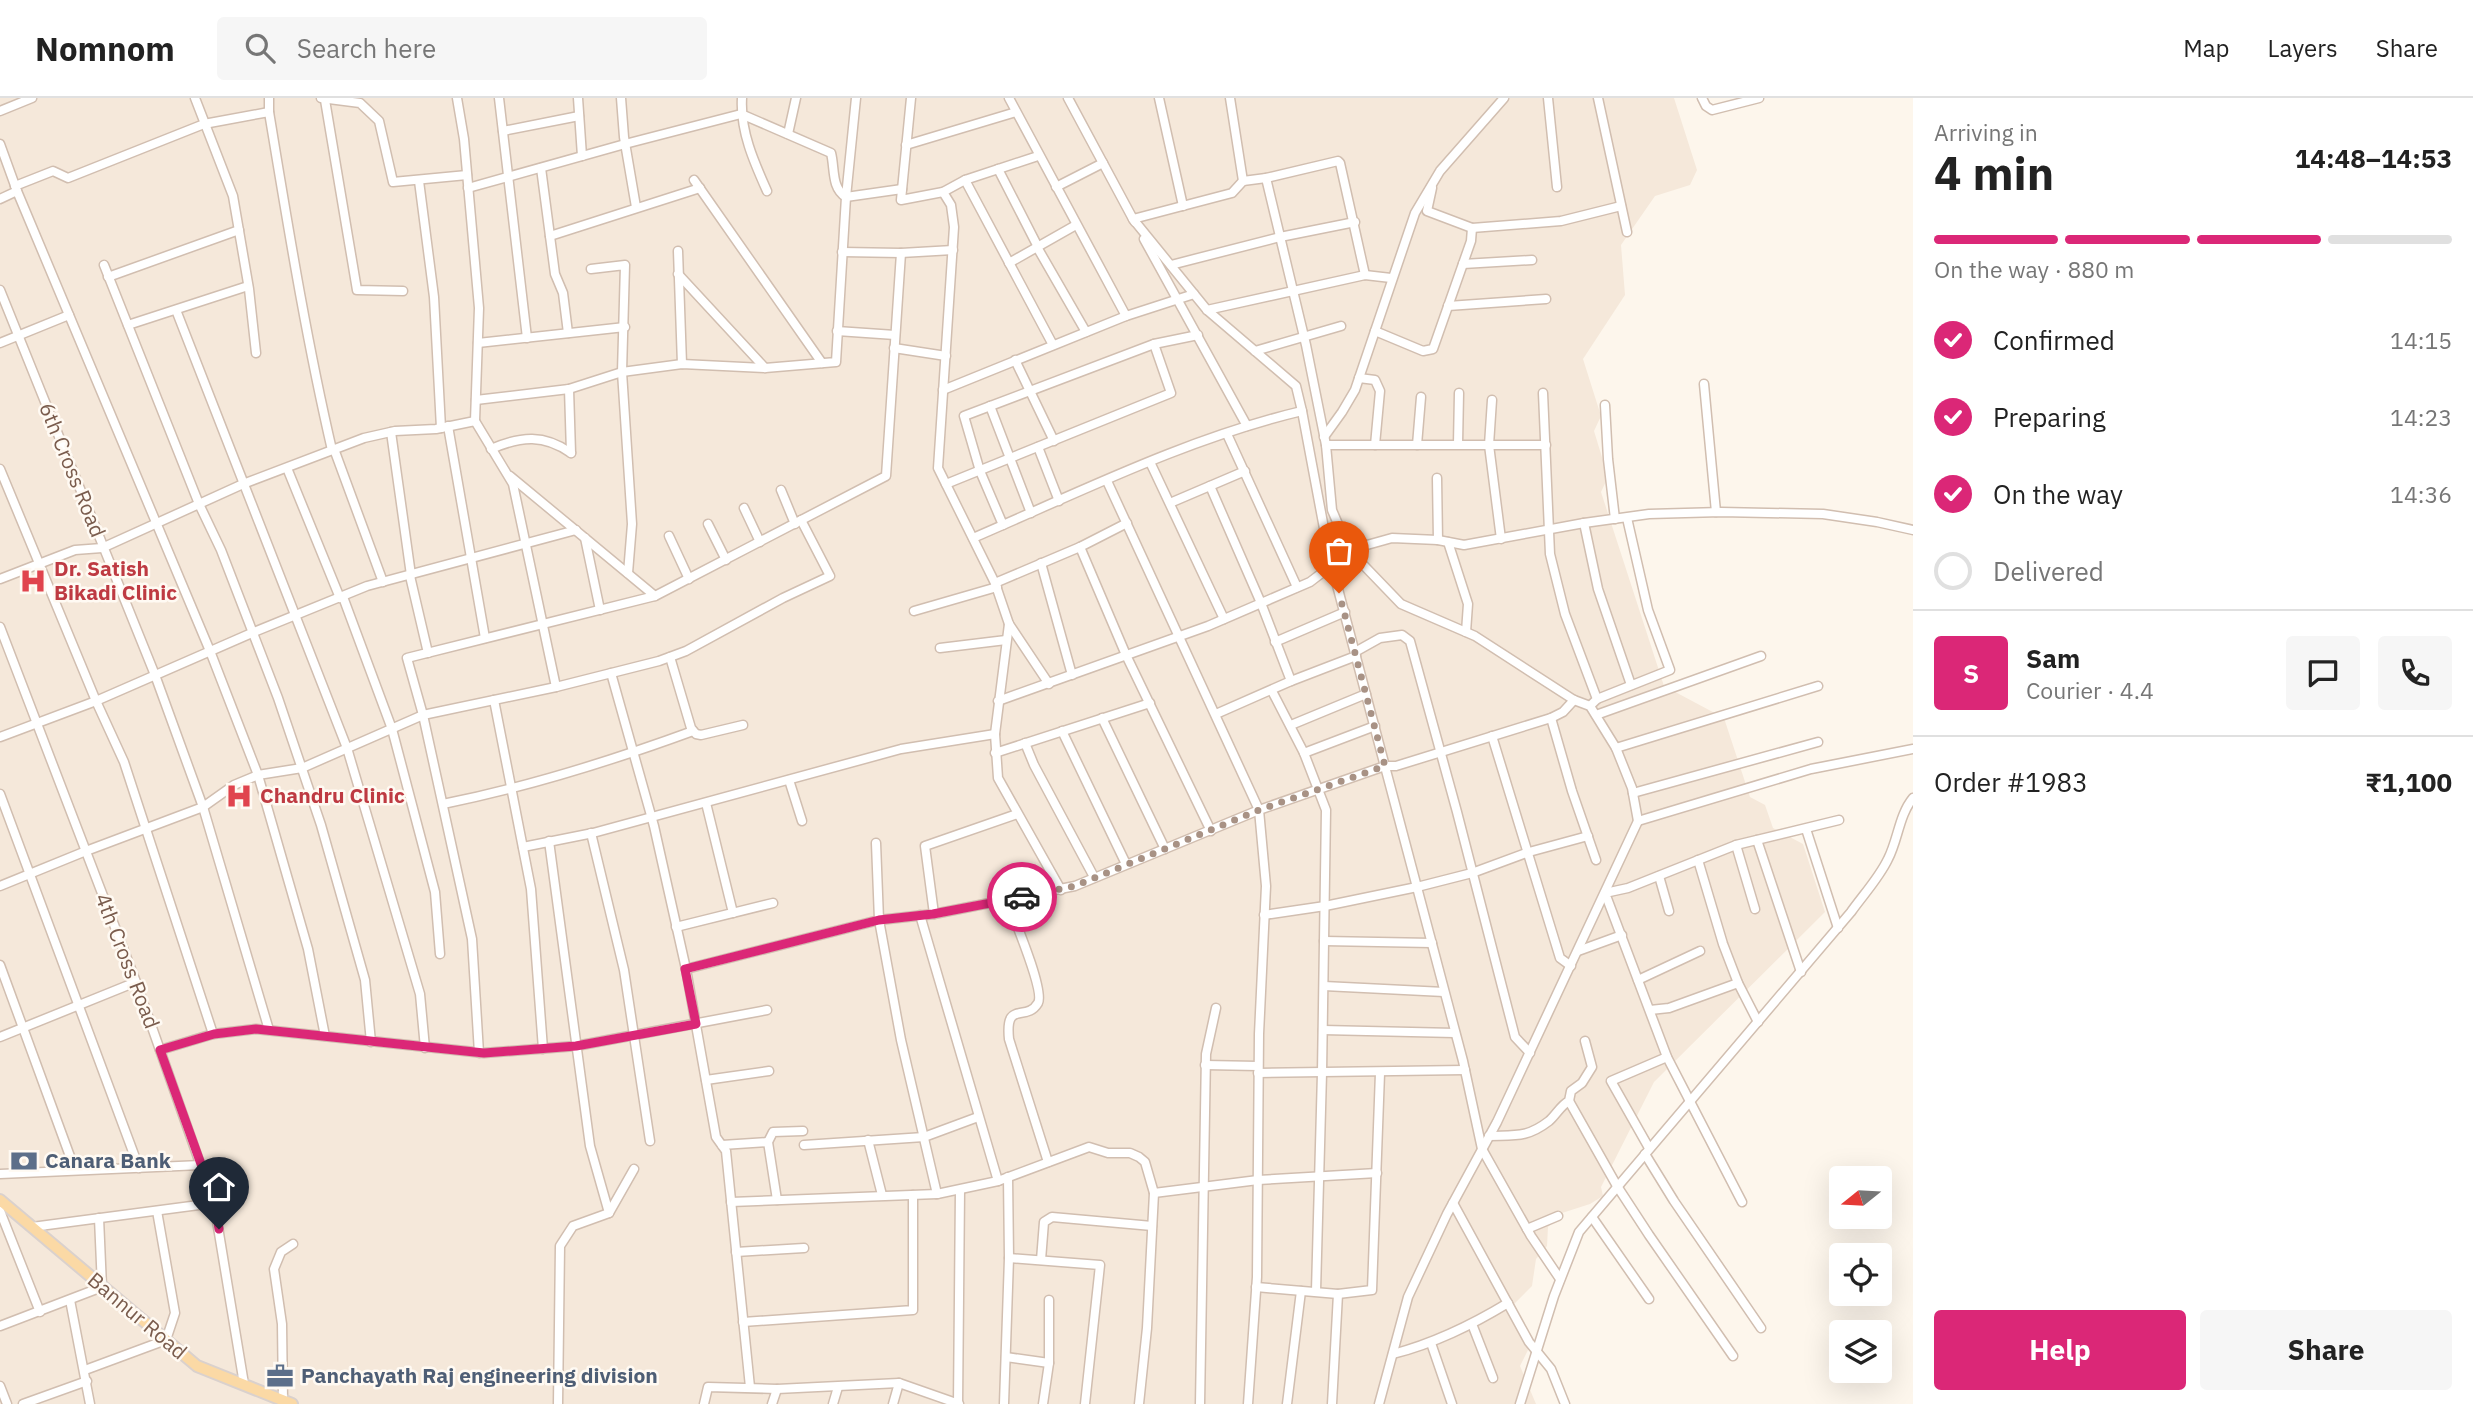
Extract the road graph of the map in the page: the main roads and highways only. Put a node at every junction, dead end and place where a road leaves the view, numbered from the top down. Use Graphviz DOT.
graph roads {
  1 [pos="0,1200"];
  2 [pos="270,1399"];
  3 [pos="288,1402"];
  1 -- 2 [label="main road, Bannur Road"];
  2 -- 3 [label="main road, Bannur Road"];
}
